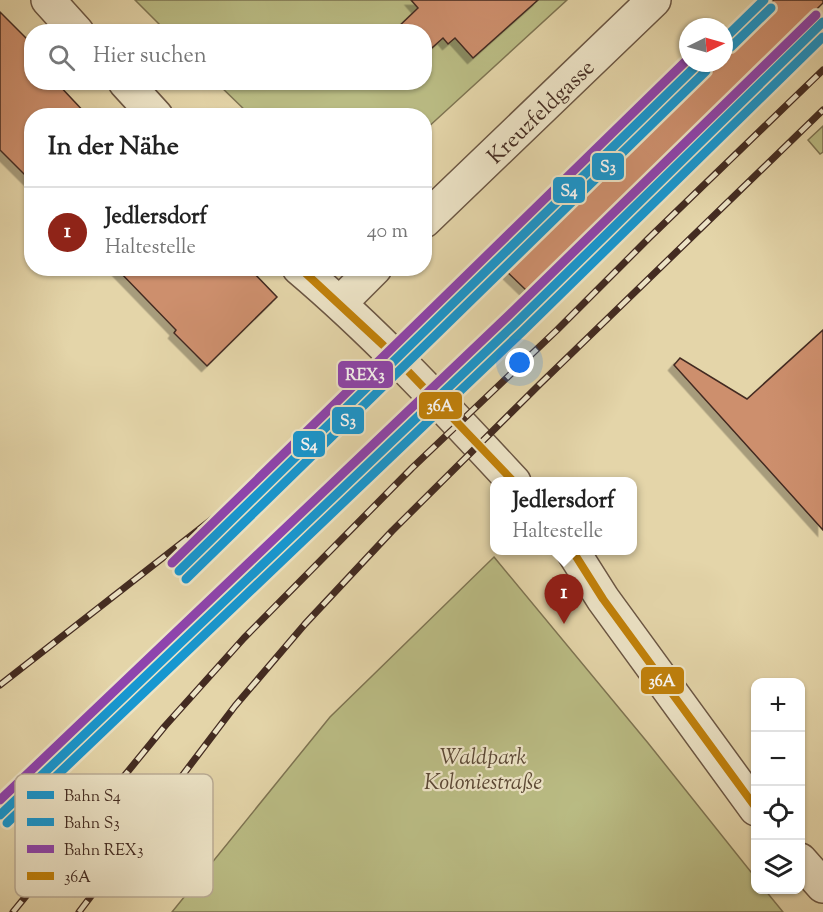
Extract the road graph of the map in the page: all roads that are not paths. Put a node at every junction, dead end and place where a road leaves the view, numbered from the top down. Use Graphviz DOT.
graph roads {
  1 [pos="48,0"];
  2 [pos="654,0"];
  3 [pos="70,24"];
  4 [pos="132,90"];
  5 [pos="149,108"];
  6 [pos="432,213"];
  7 [pos="308,276"];
  8 [pos="367,276"];
  9 [pos="340,303"];
  10 [pos="509,477"];
  11 [pos="575,555"];
  12 [pos="751,802"];
  13 [pos="805,865"];
  14 [pos="823,886"];
  1 -- 3 [label="street"];
  2 -- 6 [label="street, Kreuzfeldgasse"];
  4 -- 5 [label="street"];
  7 -- 9 [label="street"];
  8 -- 9 [label="street"];
  9 -- 10 [label="street"];
  11 -- 12 [label="street"];
  13 -- 14 [label="street"];
}
